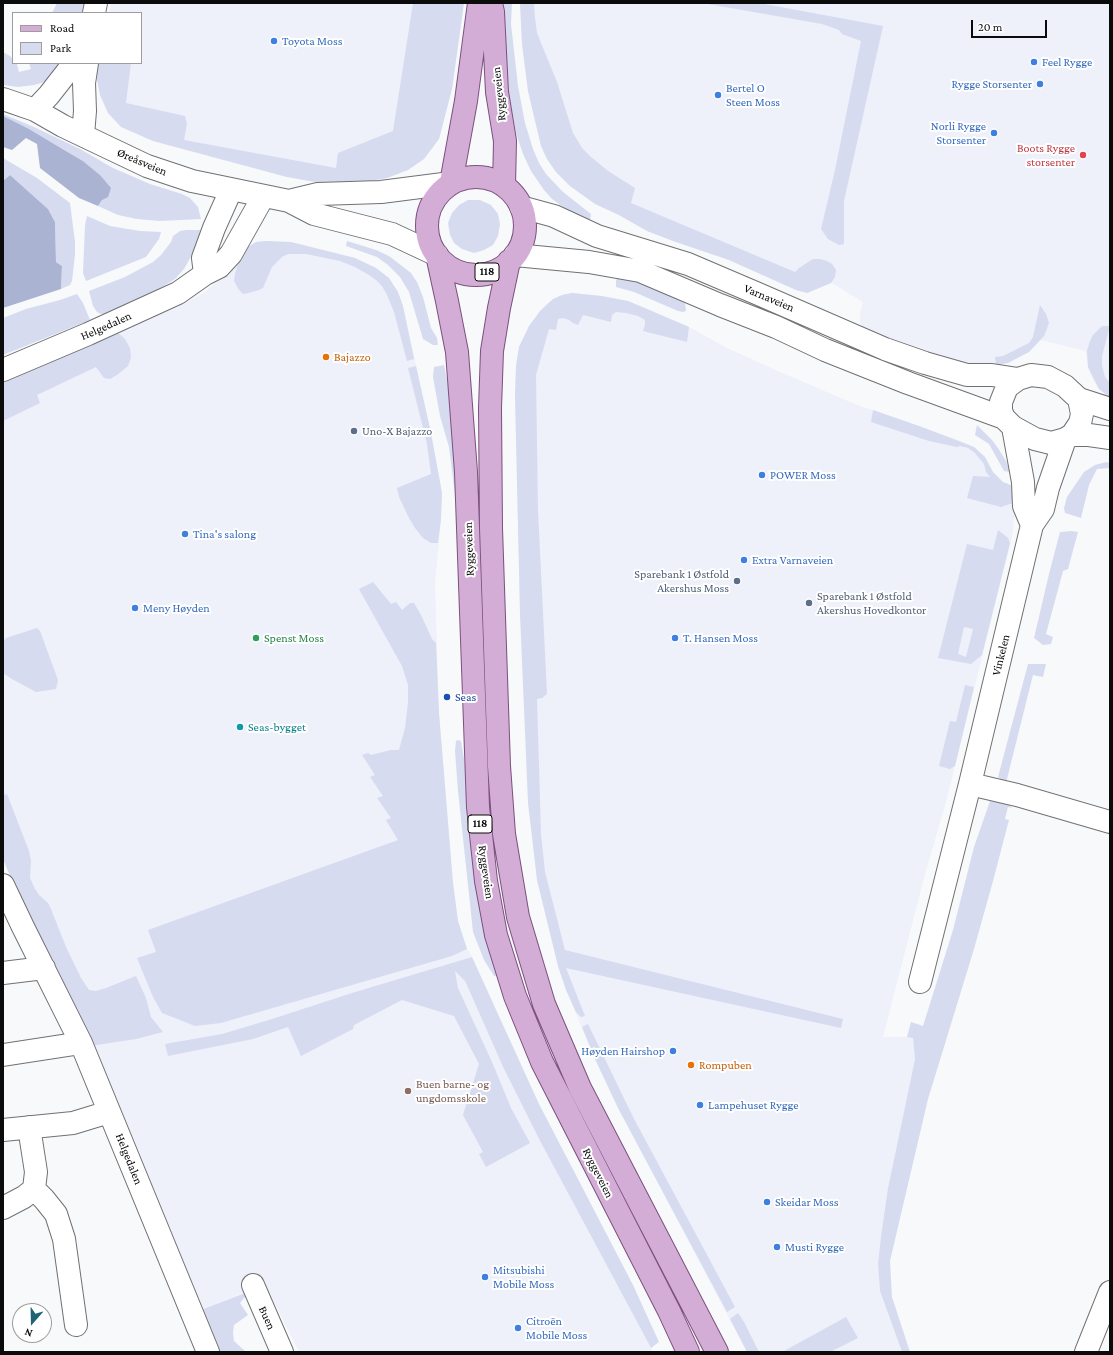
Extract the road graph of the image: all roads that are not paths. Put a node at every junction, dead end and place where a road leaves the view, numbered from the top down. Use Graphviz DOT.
graph roads {
  1 [pos="479,3"];
  2 [pos="491,3"];
  3 [pos="73,64"];
  4 [pos="86,64"];
  5 [pos="3,99"];
  6 [pos="35,110"];
  7 [pos="83,135"];
  8 [pos="451,183"];
  9 [pos="504,186"];
  10 [pos="231,190"];
  11 [pos="263,196"];
  12 [pos="289,201"];
  13 [pos="521,207"];
  14 [pos="437,255"];
  15 [pos="512,258"];
  16 [pos="205,274"];
  17 [pos="3,370"];
  18 [pos="1018,379"];
  19 [pos="1079,399"];
  20 [pos="1110,409"];
  21 [pos="1008,422"];
  22 [pos="1069,437"];
  23 [pos="1110,438"];
  24 [pos="1032,525"];
  25 [pos="970,784"];
  26 [pos="1110,822"];
  27 [pos="3,884"];
  28 [pos="44,968"];
  29 [pos="3,973"];
  30 [pos="920,982"];
  31 [pos="81,1042"];
  32 [pos="3,1055"];
  33 [pos="109,1112"];
  34 [pos="29,1127"];
  35 [pos="3,1130"];
  36 [pos="34,1189"];
  37 [pos="3,1208"];
  38 [pos="253,1285"];
  39 [pos="1107,1307"];
  40 [pos="76,1325"];
  41 [pos="208,1352"];
  42 [pos="282,1352"];
  43 [pos="688,1352"];
  44 [pos="717,1352"];
  45 [pos="1086,1352"];
  1 -- 8 [label="main road"];
  2 -- 9 [label="main road, Ryggeveien"];
  3 -- 6 [label="street"];
  4 -- 7 [label="street"];
  5 -- 6 [label="street, Øreåsveien"];
  6 -- 7 [label="street, Øreåsveien"];
  7 -- 10 [label="street, Øreåsveien"];
  8 -- 9 [label="main road, 118"];
  8 -- 12 [label="street, Øreåsveien"];
  8 -- 14 [label="main road, 118"];
  9 -- 13 [label="main road, 118"];
  10 -- 11 [label="street, Øreåsveien"];
  10 -- 16 [label="street"];
  11 -- 12 [label="street, Øreåsveien"];
  11 -- 16 [label="street, Helgedalen"];
  12 -- 14 [label="street, Øreåsveien"];
  13 -- 15 [label="main road, 118"];
  13 -- 18 [label="street, Varnaveien"];
  14 -- 15 [label="main road, 118"];
  14 -- 43 [label="main road, Ryggeveien / 118"];
  15 -- 21 [label="street, Varnaveien"];
  15 -- 44 [label="main road, Ryggeveien / 118"];
  16 -- 17 [label="street, Helgedalen"];
  18 -- 19 [label="street, Varnaveien"];
  18 -- 21 [label="street"];
  19 -- 20 [label="street, Varnaveien"];
  19 -- 22 [label="street"];
  21 -- 22 [label="street, Varnaveien"];
  21 -- 24 [label="street"];
  22 -- 23 [label="street, Varnaveien"];
  22 -- 24 [label="street, Vinkelen"];
  24 -- 25 [label="street, Vinkelen"];
  25 -- 26 [label="street"];
  25 -- 30 [label="street, Vinkelen"];
  27 -- 28 [label="street, Helgedalen"];
  28 -- 29 [label="street"];
  28 -- 31 [label="street, Helgedalen"];
  31 -- 32 [label="street"];
  31 -- 33 [label="street, Helgedalen"];
  33 -- 34 [label="street"];
  33 -- 41 [label="street, Helgedalen"];
  34 -- 35 [label="street"];
  34 -- 36 [label="street"];
  36 -- 37 [label="street"];
  36 -- 40 [label="street"];
  38 -- 42 [label="street, Buen"];
  39 -- 45 [label="street"];
}
